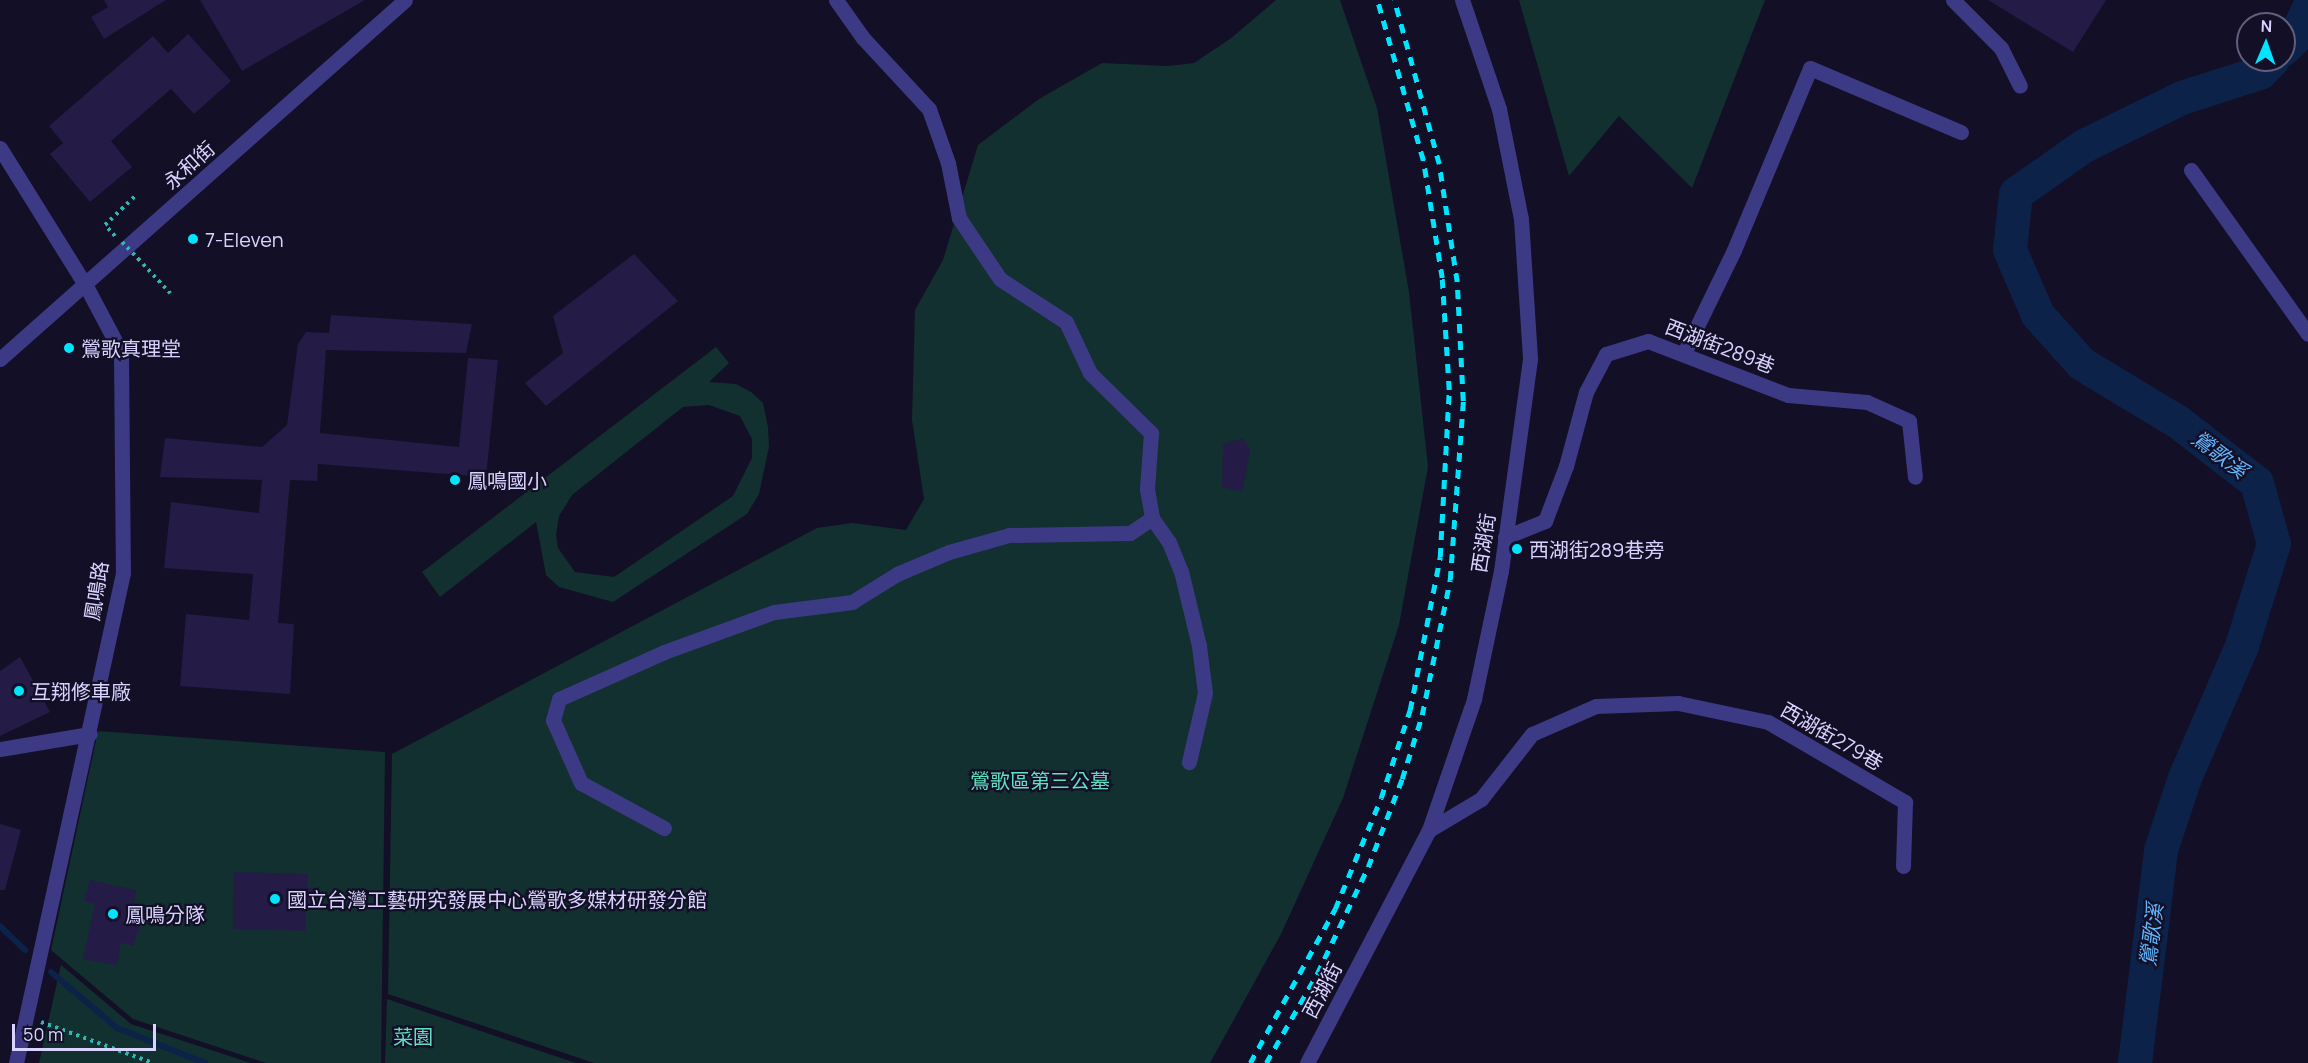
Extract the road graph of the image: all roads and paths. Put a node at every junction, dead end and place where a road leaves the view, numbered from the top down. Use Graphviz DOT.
graph roads {
  1 [pos="405,0"];
  2 [pos="836,0"];
  3 [pos="1462,0"];
  4 [pos="1953,0"];
  5 [pos="2020,86"];
  6 [pos="1961,132"];
  7 [pos="0,148"];
  8 [pos="2191,170"];
  9 [pos="135,196"];
  10 [pos="86,286"];
  11 [pos="170,293"];
  12 [pos="2308,334"];
  13 [pos="1684,353"];
  14 [pos="0,359"];
  15 [pos="1915,477"];
  16 [pos="1152,518"];
  17 [pos="1505,537"];
  18 [pos="90,734"];
  19 [pos="0,749"];
  20 [pos="1189,762"];
  21 [pos="664,828"];
  22 [pos="1430,830"];
  23 [pos="1903,866"];
  24 [pos="26,1017"];
  25 [pos="16,1063"];
  26 [pos="153,1063"];
  27 [pos="1307,1063"];
  1 -- 10 [label="street, 永和街"];
  2 -- 16 [label="street"];
  3 -- 17 [label="street, 西湖街"];
  4 -- 5 [label="street"];
  6 -- 13 [label="street"];
  7 -- 10 [label="street, 鳳鳴路"];
  8 -- 12 [label="street"];
  9 -- 11 [label="path, bridge"];
  10 -- 14 [label="street, 永和街"];
  10 -- 18 [label="street, 鳳鳴路"];
  13 -- 15 [label="street, 西湖街289巷"];
  13 -- 17 [label="street, 西湖街289巷"];
  16 -- 20 [label="street"];
  16 -- 21 [label="street"];
  17 -- 22 [label="street, 西湖街"];
  18 -- 19 [label="street"];
  18 -- 24 [label="street, 鳳鳴路"];
  22 -- 23 [label="street, 西湖街279巷"];
  22 -- 27 [label="street, 西湖街"];
  24 -- 25 [label="street, 鳳鳴路"];
  24 -- 26 [label="path"];
}
